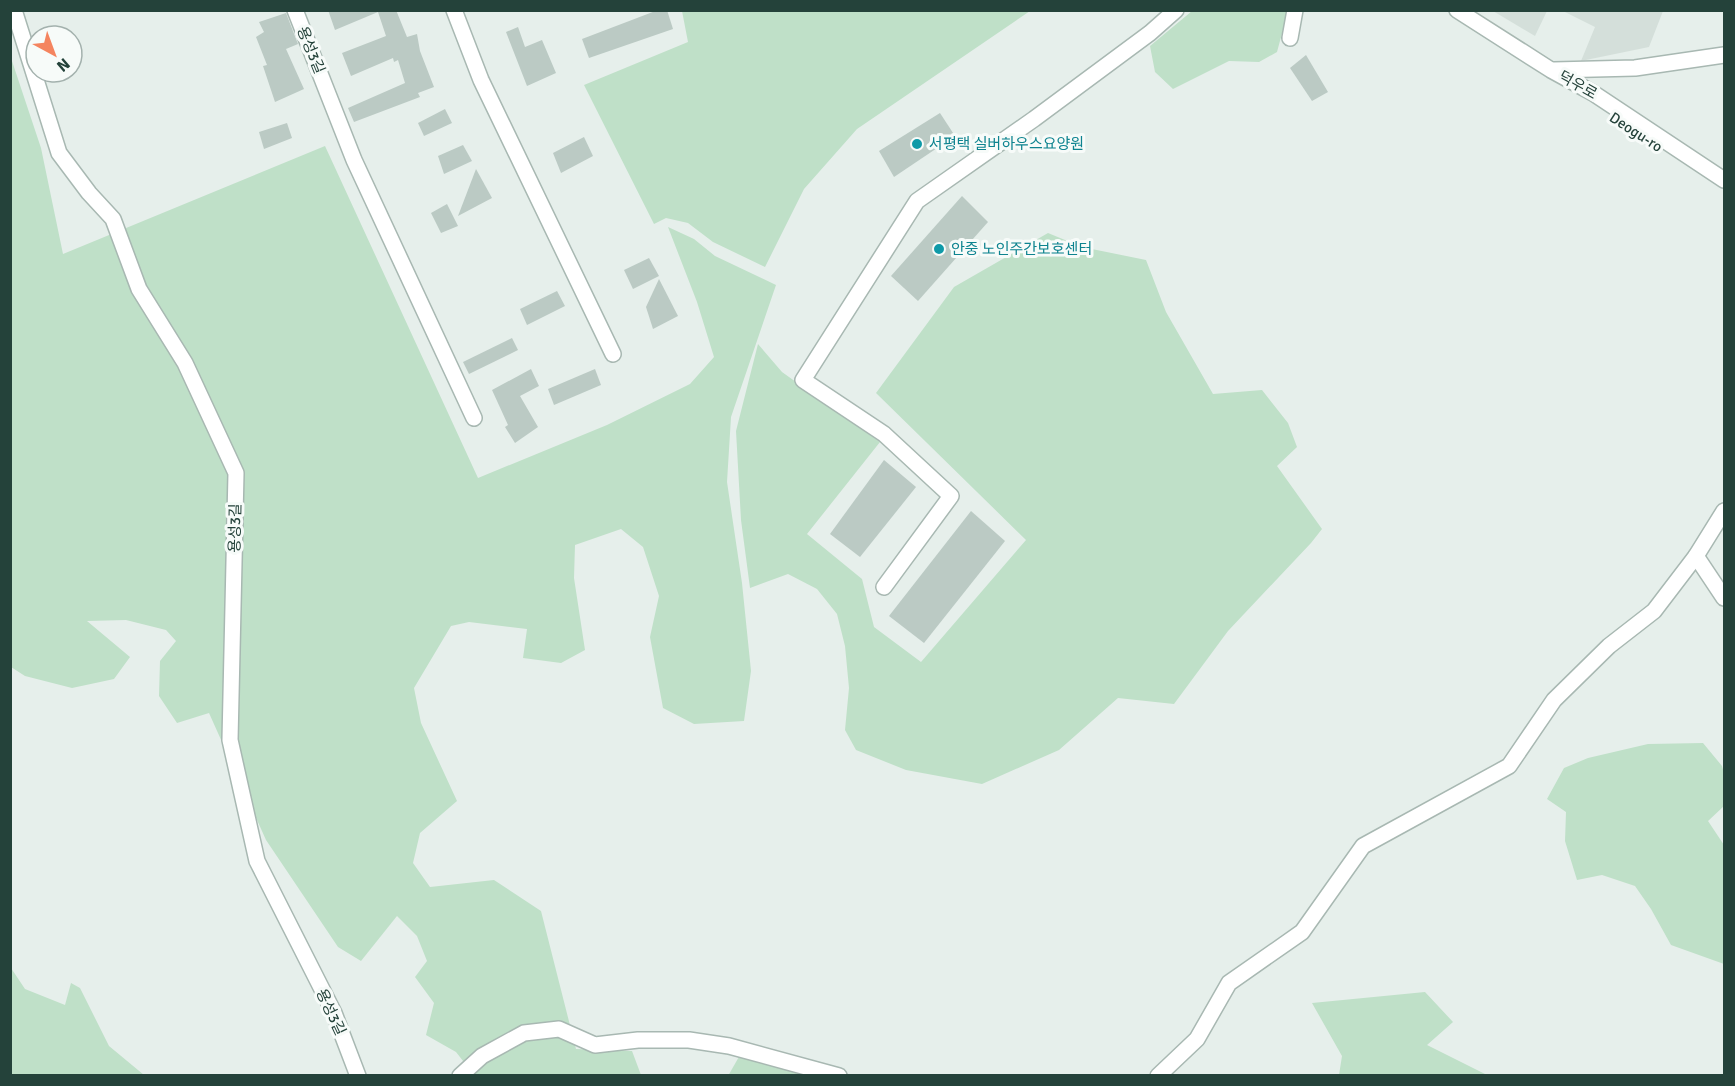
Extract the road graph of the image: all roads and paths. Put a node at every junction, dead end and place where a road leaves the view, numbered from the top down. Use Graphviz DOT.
graph roads {
  1 [pos="14,10"];
  2 [pos="295,10"];
  3 [pos="454,10"];
  4 [pos="1176,10"];
  5 [pos="1294,10"];
  6 [pos="1457,10"];
  7 [pos="1290,38"];
  8 [pos="1725,55"];
  9 [pos="1551,70"];
  10 [pos="1725,180"];
  11 [pos="1725,190"];
  12 [pos="613,354"];
  13 [pos="474,418"];
  14 [pos="1725,511"];
  15 [pos="1696,556"];
  16 [pos="884,587"];
  17 [pos="1725,598"];
  18 [pos="358,1076"];
  19 [pos="460,1076"];
  20 [pos="839,1076"];
  21 [pos="1158,1076"];
  1 -- 18 [label="street, 용성3길"];
  2 -- 13 [label="street, 용성3길"];
  3 -- 12 [label="street"];
  4 -- 16 [label="street"];
  5 -- 7 [label="street"];
  6 -- 9 [label="street, Deogu-ro"];
  8 -- 9 [label="street"];
  9 -- 10 [label="street, 덕우로"];
  9 -- 11 [label="street, Deogu-ro"];
  14 -- 15 [label="street"];
  15 -- 17 [label="street"];
  15 -- 21 [label="street"];
  19 -- 20 [label="street"];
}
